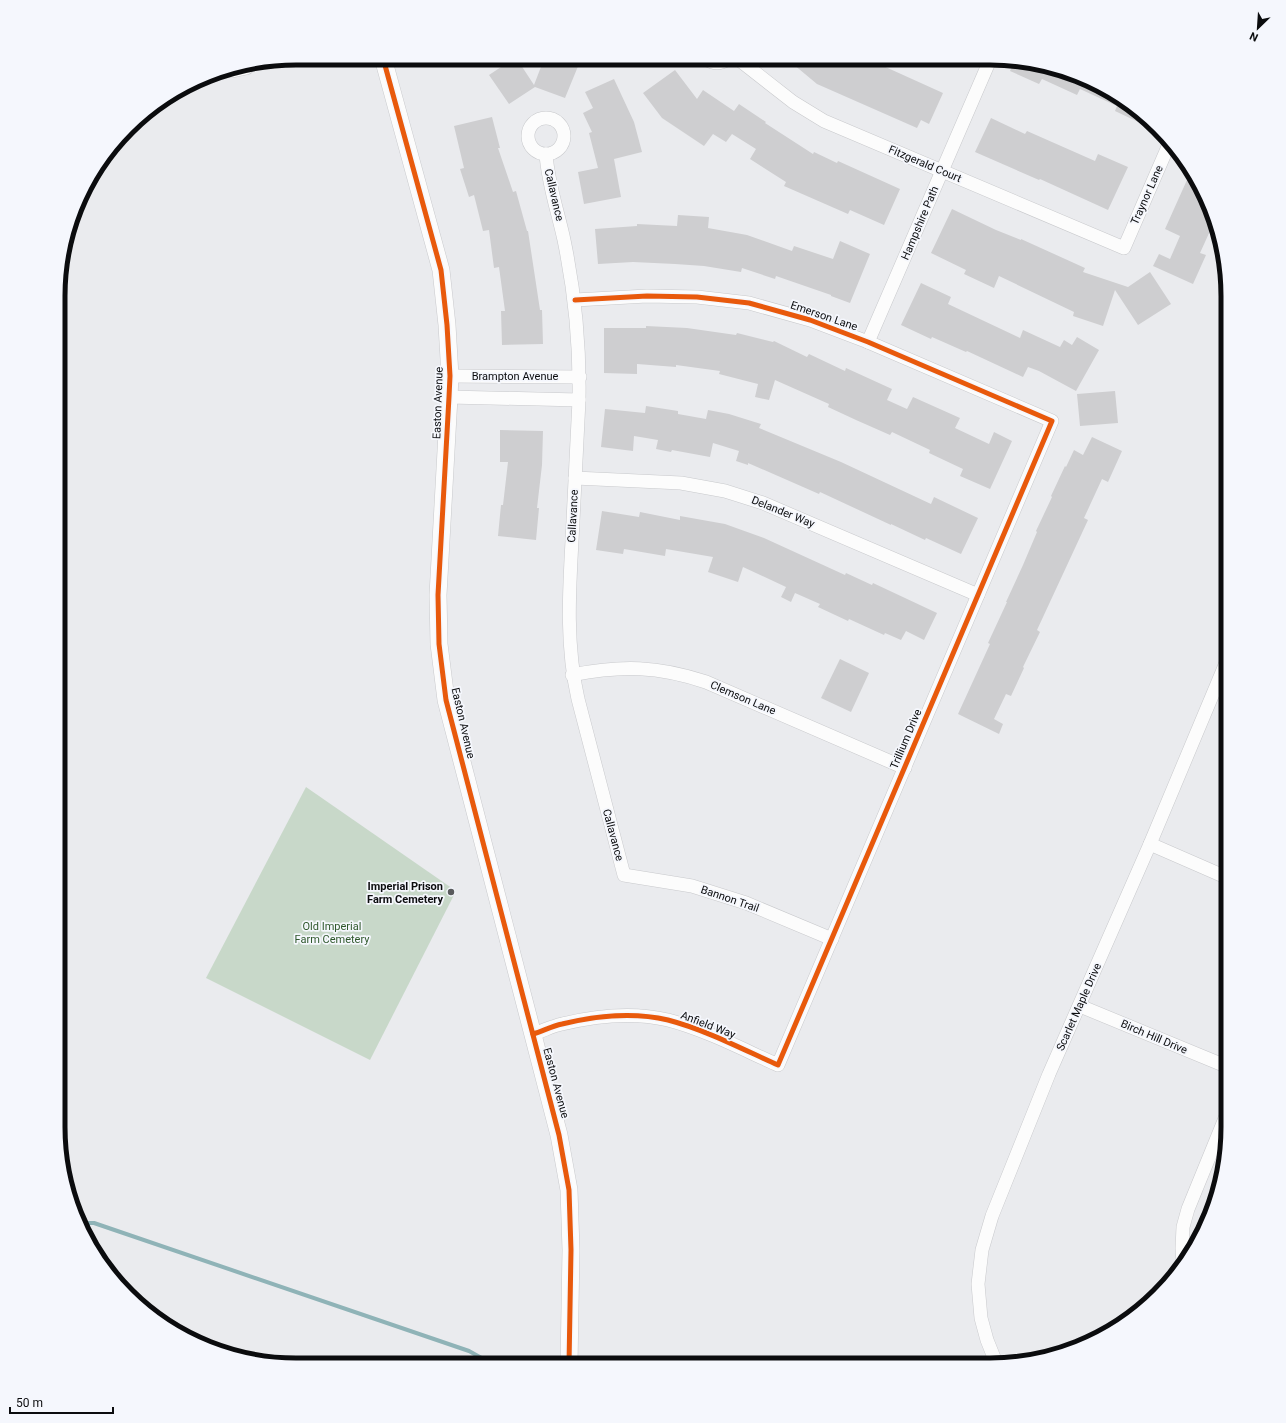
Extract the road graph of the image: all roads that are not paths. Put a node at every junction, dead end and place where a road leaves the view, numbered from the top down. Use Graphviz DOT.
graph roads {
  1 [pos="385,65"];
  2 [pos="746,65"];
  3 [pos="988,65"];
  4 [pos="1167,148"];
  5 [pos="546,154"];
  6 [pos="942,171"];
  7 [pos="1124,248"];
  8 [pos="575,300"];
  9 [pos="868,342"];
  10 [pos="450,376"];
  11 [pos="580,377"];
  12 [pos="449,397"];
  13 [pos="579,400"];
  14 [pos="1052,421"];
  15 [pos="575,478"];
  16 [pos="978,595"];
  17 [pos="572,675"];
  18 [pos="1221,675"];
  19 [pos="905,768"];
  20 [pos="1150,844"];
  21 [pos="624,875"];
  22 [pos="1221,875"];
  23 [pos="832,939"];
  24 [pos="1080,1006"];
  25 [pos="533,1034"];
  26 [pos="1221,1064"];
  27 [pos="778,1065"];
  28 [pos="1221,1128"];
  29 [pos="1182,1254"];
  30 [pos="569,1358"];
  31 [pos="994,1358"];
  1 -- 10 [label="street, Easton Avenue"];
  2 -- 6 [label="street, Fitzgerald Court"];
  3 -- 6 [label="street, Hampshire Path"];
  4 -- 7 [label="street, Traynor Lane"];
  5 -- 8 [label="street, Callavance"];
  6 -- 7 [label="street, Fitzgerald Court"];
  6 -- 9 [label="street, Hampshire Path"];
  8 -- 9 [label="street, Emerson Lane"];
  8 -- 11 [label="street, Callavance"];
  9 -- 14 [label="street, Emerson Lane"];
  10 -- 11 [label="street, Brampton Avenue"];
  10 -- 12 [label="street, Easton Avenue"];
  11 -- 13 [label="street, Callavance"];
  12 -- 13 [label="street, Brampton Avenue"];
  12 -- 25 [label="street, Easton Avenue"];
  13 -- 15 [label="street, Callavance"];
  14 -- 16 [label="street, Trillium Drive"];
  15 -- 16 [label="street, Delander Way"];
  15 -- 17 [label="street, Callavance"];
  16 -- 19 [label="street, Trillium Drive"];
  17 -- 19 [label="street, Clemson Lane"];
  17 -- 21 [label="street, Callavance"];
  18 -- 20 [label="street, Scarlet Maple Drive"];
  19 -- 23 [label="street, Trillium Drive"];
  20 -- 22 [label="street"];
  20 -- 24 [label="street, Scarlet Maple Drive"];
  21 -- 23 [label="street, Bannon Trail"];
  23 -- 27 [label="street, Trillium Drive"];
  24 -- 26 [label="street, Birch Hill Drive"];
  24 -- 31 [label="street, Scarlet Maple Drive"];
  25 -- 27 [label="street, Anfield Way"];
  25 -- 30 [label="street, Easton Avenue"];
  28 -- 29 [label="street"];
}
